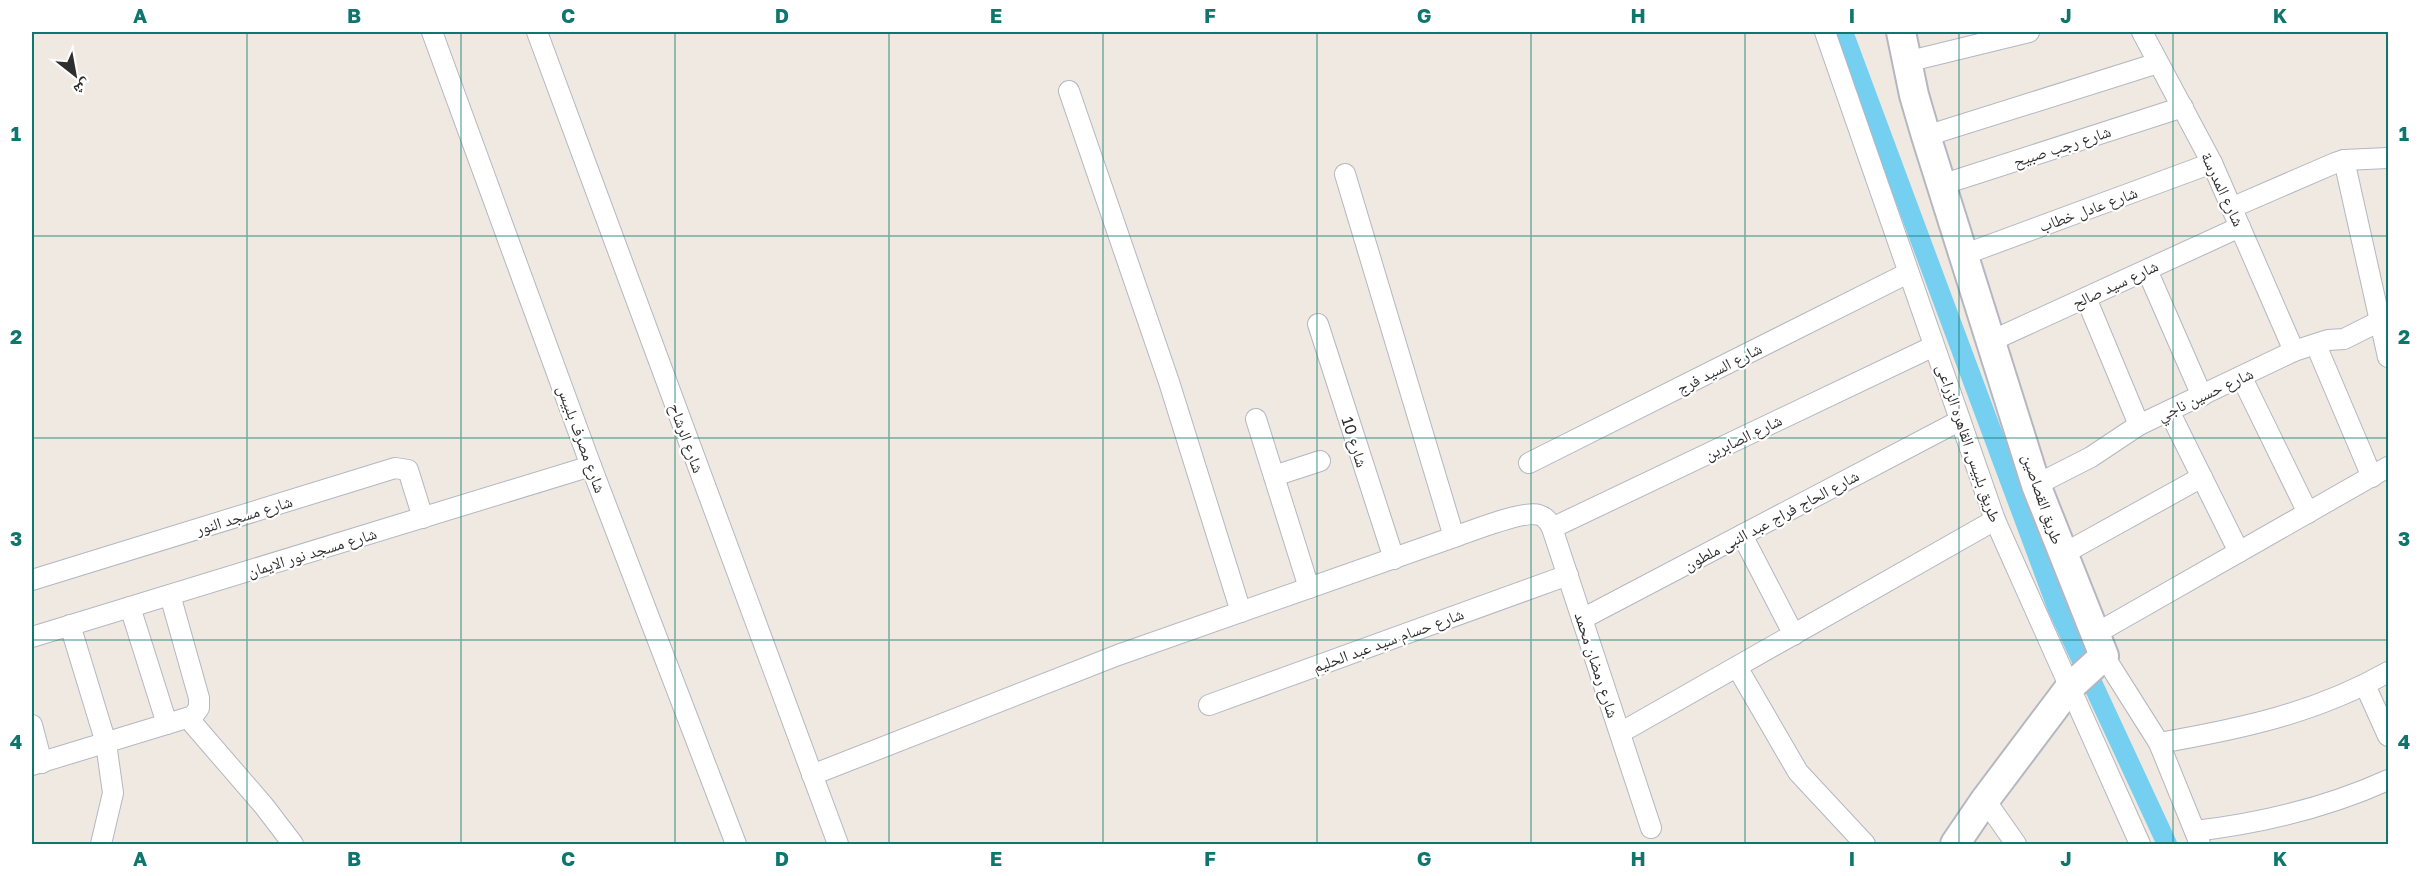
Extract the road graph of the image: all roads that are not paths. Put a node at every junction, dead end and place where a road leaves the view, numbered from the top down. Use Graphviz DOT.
graph roads {
  1 [pos="432,32"];
  2 [pos="537,32"];
  3 [pos="1825,32"];
  4 [pos="1901,32"];
  5 [pos="2029,32"];
  6 [pos="2142,32"];
  7 [pos="1906,62"];
  8 [pos="2158,63"];
  9 [pos="1069,91"];
  10 [pos="2183,107"];
  11 [pos="1926,136"];
  12 [pos="2388,158"];
  13 [pos="2344,160"];
  14 [pos="2212,163"];
  15 [pos="1345,174"];
  16 [pos="1941,185"];
  17 [pos="2231,208"];
  18 [pos="2240,227"];
  19 [pos="1963,255"];
  20 [pos="2147,270"];
  21 [pos="1908,273"];
  22 [pos="2381,289"];
  23 [pos="2086,298"];
  24 [pos="2380,321"];
  25 [pos="1317,324"];
  26 [pos="1991,341"];
  27 [pos="2316,345"];
  28 [pos="1934,346"];
  29 [pos="2294,351"];
  30 [pos="2388,357"];
  31 [pos="2242,378"];
  32 [pos="2202,396"];
  33 [pos="2169,411"];
  34 [pos="1256,419"];
  35 [pos="1959,421"];
  36 [pos="2139,425"];
  37 [pos="1320,461"];
  38 [pos="1529,463"];
  39 [pos="591,466"];
  40 [pos="2380,472"];
  41 [pos="1274,476"];
  42 [pos="2202,477"];
  43 [pos="2036,485"];
  44 [pos="2308,513"];
  45 [pos="423,518"];
  46 [pos="1995,520"];
  47 [pos="1552,528"];
  48 [pos="1742,535"];
  49 [pos="1454,537"];
  50 [pos="2239,552"];
  51 [pos="2063,554"];
  52 [pos="1394,559"];
  53 [pos="1568,575"];
  54 [pos="32,580"];
  55 [pos="1309,588"];
  56 [pos="170,595"];
  57 [pos="130,607"];
  58 [pos="1240,612"];
  59 [pos="1582,619"];
  60 [pos="70,625"];
  61 [pos="1794,635"];
  62 [pos="32,637"];
  63 [pos="2099,650"];
  64 [pos="1737,667"];
  65 [pos="2388,672"];
  66 [pos="2074,684"];
  67 [pos="2365,685"];
  68 [pos="1209,705"];
  69 [pos="188,718"];
  70 [pos="167,724"];
  71 [pos="32,725"];
  72 [pos="1620,733"];
  73 [pos="2388,736"];
  74 [pos="106,743"];
  75 [pos="2159,743"];
  76 [pos="37,764"];
  77 [pos="812,775"];
  78 [pos="2388,780"];
  79 [pos="1985,800"];
  80 [pos="1651,828"];
  81 [pos="2197,838"];
  82 [pos="101,844"];
  83 [pos="293,844"];
  84 [pos="736,844"];
  85 [pos="838,844"];
  86 [pos="1865,844"];
  87 [pos="1955,844"];
  88 [pos="2016,844"];
  89 [pos="2140,844"];
  1 -- 39 [label="street, شارع مصرف بلبيس"];
  2 -- 77 [label="street, شارع الرشاح"];
  3 -- 21 [label="street, طريق بلبيس, القاهره الزراعى"];
  4 -- 7 [label="street, طريق القصاصين"];
  5 -- 7 [label="street"];
  6 -- 8 [label="street, شارع المدرسة"];
  7 -- 11 [label="street, طريق القصاصين"];
  8 -- 10 [label="street, شارع المدرسة"];
  8 -- 11 [label="street"];
  9 -- 58 [label="street"];
  10 -- 14 [label="street, شارع المدرسة"];
  10 -- 16 [label="street, شارع رجب صبيح"];
  11 -- 16 [label="street, طريق القصاصين"];
  12 -- 13 [label="street"];
  13 -- 17 [label="street"];
  13 -- 22 [label="street"];
  14 -- 17 [label="street, شارع المدرسة"];
  14 -- 19 [label="street, شارع عادل خطاب"];
  15 -- 49 [label="street"];
  16 -- 19 [label="street, طريق القصاصين"];
  17 -- 18 [label="street, شارع المدرسة"];
  18 -- 20 [label="street, شارع سيد صالح"];
  18 -- 29 [label="street, شارع المدرسة"];
  19 -- 26 [label="street, طريق القصاصين"];
  20 -- 23 [label="street, شارع سيد صالح"];
  20 -- 32 [label="street"];
  21 -- 28 [label="street, طريق بلبيس, القاهره الزراعى"];
  21 -- 38 [label="street, شارع السيد فرج"];
  22 -- 24 [label="street"];
  23 -- 26 [label="street, شارع سيد صالح"];
  23 -- 36 [label="street"];
  24 -- 27 [label="street, شارع حسين ناجي"];
  24 -- 30 [label="street"];
  25 -- 52 [label="street, شارع 10"];
  26 -- 43 [label="street, طريق القصاصين"];
  27 -- 29 [label="street, شارع حسين ناجي"];
  27 -- 40 [label="street"];
  28 -- 35 [label="street, طريق بلبيس, القاهره الزراعى"];
  28 -- 47 [label="street, شارع الصابرين"];
  29 -- 31 [label="street, شارع حسين ناجي"];
  31 -- 32 [label="street, شارع حسين ناجي"];
  31 -- 44 [label="street"];
  32 -- 33 [label="street, شارع حسين ناجي"];
  33 -- 36 [label="street, شارع حسين ناجي"];
  33 -- 42 [label="street"];
  34 -- 41 [label="street"];
  35 -- 46 [label="street, طريق بلبيس, القاهره الزراعى"];
  35 -- 48 [label="street, شارع الحاج فراج عبد النبى ملطون"];
  36 -- 43 [label="street, شارع حسين ناجي"];
  37 -- 41 [label="street"];
  39 -- 45 [label="street, شارع مسجد نور الايمان"];
  39 -- 84 [label="street, شارع مصرف بلبيس"];
  40 -- 44 [label="street"];
  41 -- 55 [label="street"];
  42 -- 50 [label="street"];
  42 -- 51 [label="street"];
  43 -- 51 [label="street, طريق القصاصين"];
  44 -- 50 [label="street"];
  45 -- 54 [label="street, شارع مسجد النور"];
  45 -- 56 [label="street, شارع مسجد نور الايمان"];
  46 -- 61 [label="street"];
  46 -- 66 [label="street, طريق بلبيس, القاهره الزراعى"];
  47 -- 49 [label="street"];
  47 -- 53 [label="street, شارع رمضان محمد"];
  48 -- 59 [label="street, شارع الحاج فراج عبد النبى ملطون"];
  48 -- 61 [label="street"];
  49 -- 52 [label="street"];
  50 -- 63 [label="street"];
  51 -- 63 [label="street, طريق القصاصين"];
  52 -- 55 [label="street"];
  53 -- 59 [label="street, شارع رمضان محمد"];
  53 -- 68 [label="street, شارع حسام سيد عبد الحليم"];
  55 -- 58 [label="street"];
  56 -- 57 [label="street, شارع مسجد نور الايمان"];
  56 -- 69 [label="street"];
  57 -- 60 [label="street, شارع مسجد نور الايمان"];
  57 -- 70 [label="street"];
  58 -- 77 [label="street"];
  59 -- 72 [label="street, شارع رمضان محمد"];
  60 -- 62 [label="street, شارع مسجد نور الايمان"];
  60 -- 74 [label="street"];
  61 -- 64 [label="street"];
  63 -- 66 [label="street"];
  63 -- 75 [label="street, طريق القصاصين"];
  64 -- 72 [label="street"];
  64 -- 86 [label="street"];
  65 -- 67 [label="street"];
  66 -- 79 [label="street"];
  66 -- 89 [label="street, طريق بلبيس, القاهره الزراعى"];
  67 -- 73 [label="street"];
  67 -- 75 [label="street"];
  69 -- 70 [label="street"];
  69 -- 83 [label="street"];
  70 -- 74 [label="street"];
  71 -- 76 [label="street"];
  72 -- 80 [label="street, شارع رمضان محمد"];
  74 -- 76 [label="street"];
  74 -- 82 [label="street"];
  75 -- 81 [label="street, طريق القصاصين"];
  77 -- 85 [label="street, شارع الرشاح"];
  78 -- 81 [label="street"];
  79 -- 87 [label="street"];
  79 -- 88 [label="street"];
}
